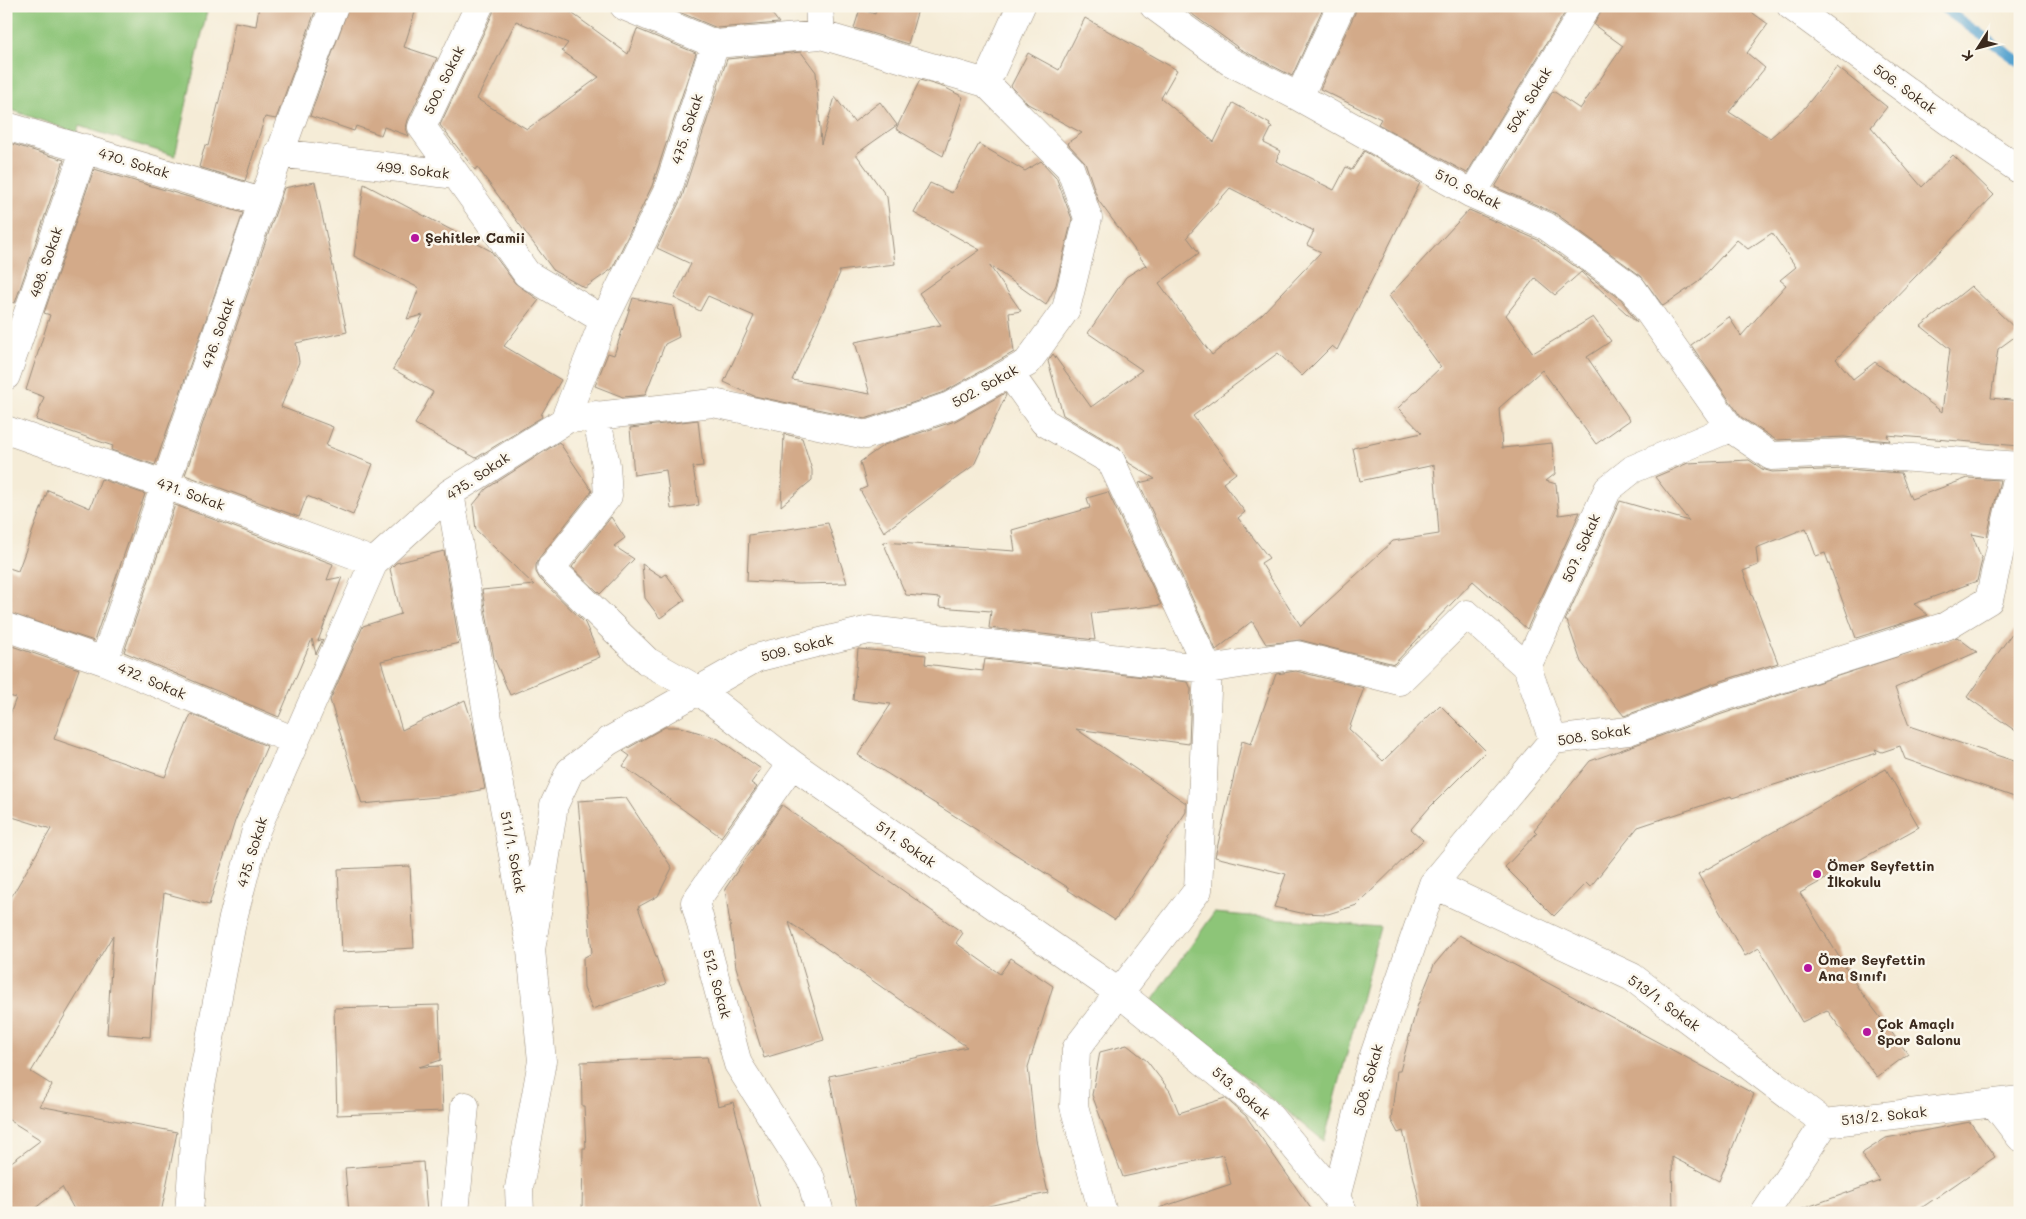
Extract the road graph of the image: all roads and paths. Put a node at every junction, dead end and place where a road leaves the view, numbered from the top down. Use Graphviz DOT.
graph roads {
  1 [pos="334,6"];
  2 [pos="479,6"];
  3 [pos="624,6"];
  4 [pos="819,6"];
  5 [pos="1020,6"];
  6 [pos="1154,6"];
  7 [pos="1341,6"];
  8 [pos="1587,6"];
  9 [pos="1791,6"];
  10 [pos="821,36"];
  11 [pos="715,44"];
  12 [pos="986,83"];
  13 [pos="1299,97"];
  14 [pos="6,126"];
  15 [pos="85,148"];
  16 [pos="279,153"];
  17 [pos="2020,170"];
  18 [pos="456,175"];
  19 [pos="1472,194"];
  20 [pos="262,202"];
  21 [pos="604,320"];
  22 [pos="1010,374"];
  23 [pos="6,376"];
  24 [pos="596,415"];
  25 [pos="564,421"];
  26 [pos="1730,428"];
  27 [pos="6,430"];
  28 [pos="2019,466"];
  29 [pos="166,485"];
  30 [pos="450,493"];
  31 [pos="374,562"];
  32 [pos="6,627"];
  33 [pos="104,661"];
  34 [pos="1527,667"];
  35 [pos="1208,669"];
  36 [pos="698,690"];
  37 [pos="1553,740"];
  38 [pos="295,741"];
  39 [pos="792,764"];
  40 [pos="1433,884"];
  41 [pos="531,950"];
  42 [pos="1118,992"];
  43 [pos="2007,1102"];
  44 [pos="465,1106"];
  45 [pos="1826,1122"];
  46 [pos="2020,1137"];
  47 [pos="1340,1205"];
  48 [pos="189,1213"];
  49 [pos="455,1213"];
  50 [pos="520,1213"];
  51 [pos="820,1213"];
  52 [pos="1103,1213"];
  53 [pos="1765,1213"];
  1 -- 16 [label="street, 476. Sokak"];
  2 -- 18 [label="street, 500. Sokak"];
  3 -- 11 [label="street"];
  4 -- 10 [label="street"];
  5 -- 12 [label="street"];
  6 -- 13 [label="street, 510. Sokak"];
  7 -- 13 [label="street"];
  8 -- 19 [label="street, 504. Sokak"];
  9 -- 17 [label="street, 506. Sokak"];
  10 -- 11 [label="street"];
  10 -- 12 [label="street"];
  11 -- 21 [label="street, 475. Sokak"];
  12 -- 22 [label="street, 502. Sokak"];
  13 -- 19 [label="street, 510. Sokak"];
  14 -- 15 [label="street, 470. Sokak"];
  15 -- 20 [label="street, 470. Sokak"];
  15 -- 23 [label="street, 498. Sokak"];
  16 -- 18 [label="street, 499. Sokak"];
  16 -- 20 [label="street, 476. Sokak"];
  18 -- 21 [label="street, 499. Sokak"];
  19 -- 26 [label="street, 510. Sokak"];
  20 -- 29 [label="street, 476. Sokak"];
  21 -- 25 [label="street, 475. Sokak"];
  22 -- 24 [label="street, 502. Sokak"];
  22 -- 35 [label="street"];
  24 -- 25 [label="street, 502. Sokak"];
  24 -- 36 [label="street"];
  25 -- 30 [label="street, 475. Sokak"];
  26 -- 28 [label="street"];
  26 -- 34 [label="street, 507. Sokak"];
  27 -- 29 [label="street, 471. Sokak"];
  28 -- 37 [label="street, 508. Sokak"];
  29 -- 31 [label="street, 471. Sokak"];
  29 -- 33 [label="street, 476. Sokak"];
  30 -- 31 [label="street, 475. Sokak"];
  30 -- 41 [label="street, 511/1. Sokak"];
  31 -- 38 [label="street, 475. Sokak"];
  32 -- 33 [label="street, 472. Sokak"];
  33 -- 38 [label="street, 472. Sokak"];
  34 -- 35 [label="street"];
  34 -- 37 [label="street"];
  35 -- 36 [label="street, 509. Sokak"];
  35 -- 42 [label="street"];
  36 -- 39 [label="street, 511. Sokak"];
  36 -- 41 [label="street, 509. Sokak"];
  37 -- 40 [label="street, 508. Sokak"];
  38 -- 48 [label="street, 475. Sokak"];
  39 -- 42 [label="street, 511. Sokak"];
  39 -- 51 [label="street, 512. Sokak"];
  40 -- 45 [label="street, 513/1. Sokak"];
  40 -- 47 [label="street, 508. Sokak"];
  41 -- 50 [label="street, 511/1. Sokak"];
  42 -- 47 [label="street, 513. Sokak"];
  42 -- 52 [label="street"];
  43 -- 45 [label="street, 513/2. Sokak"];
  43 -- 46 [label="street"];
  44 -- 49 [label="street"];
  45 -- 53 [label="street, 513/2. Sokak"];
}
